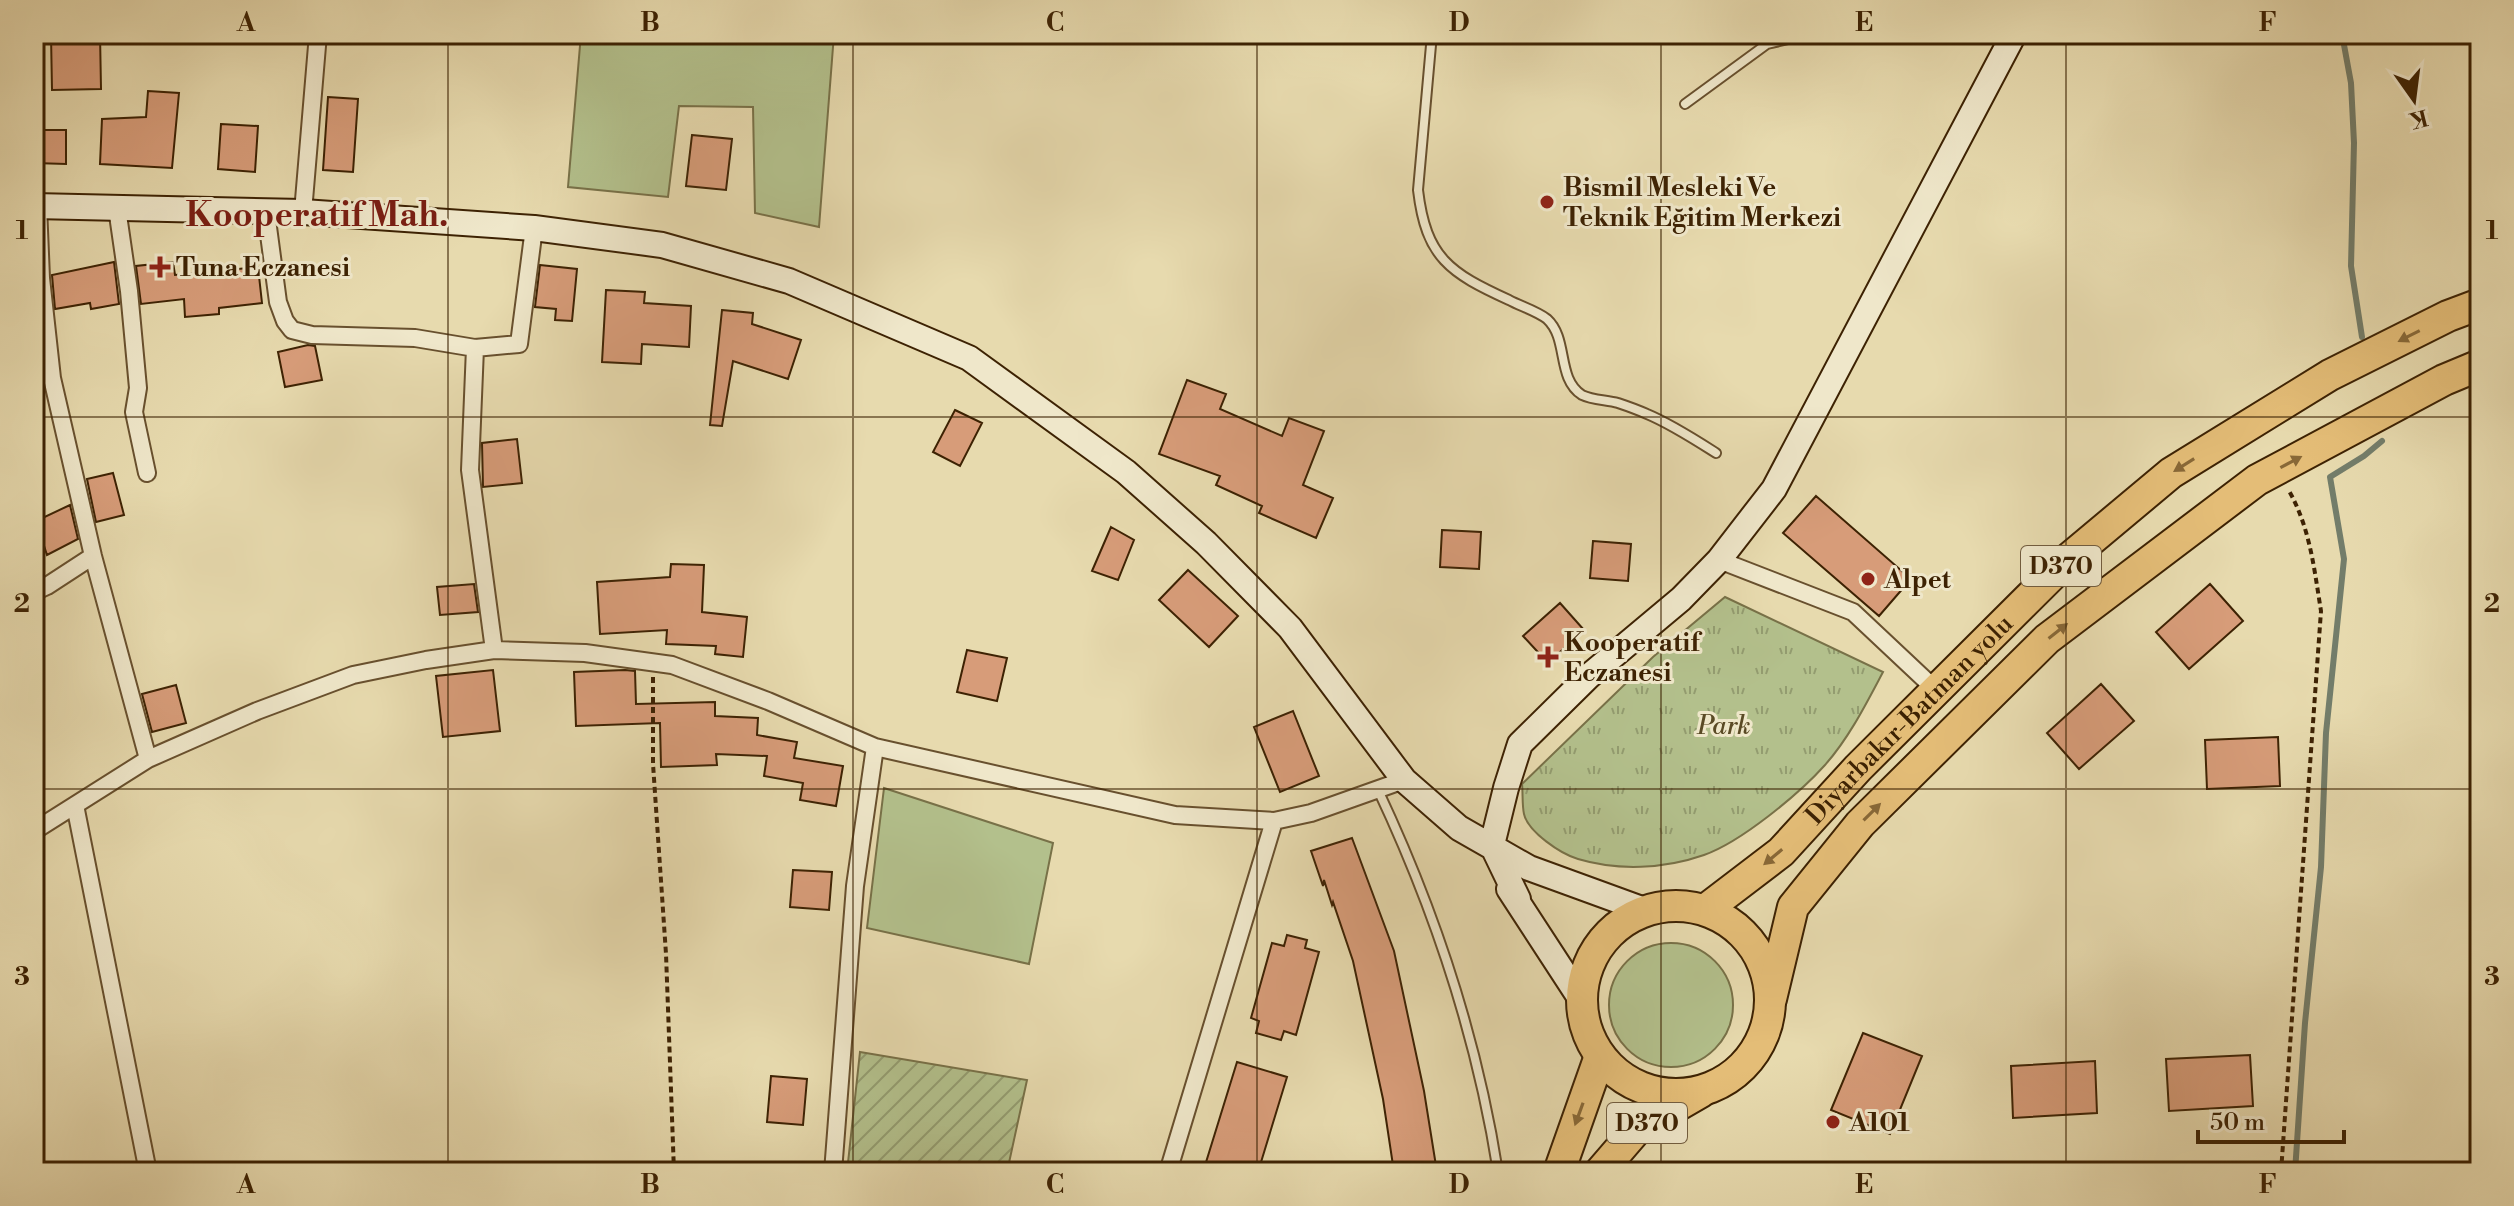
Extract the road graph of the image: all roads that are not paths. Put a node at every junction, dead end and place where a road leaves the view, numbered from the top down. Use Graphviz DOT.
graph roads {
  1 [pos="318,34"];
  2 [pos="1432,34"];
  3 [pos="1758,34"];
  4 [pos="1810,34"];
  5 [pos="2010,36"];
  6 [pos="1767,44"];
  7 [pos="1685,104"];
  8 [pos="36,206"];
  9 [pos="117,208"];
  10 [pos="266,212"];
  11 [pos="303,212"];
  12 [pos="534,228"];
  13 [pos="2480,304"];
  14 [pos="475,348"];
  15 [pos="2480,365"];
  16 [pos="1716,453"];
  17 [pos="147,473"];
  18 [pos="93,556"];
  19 [pos="1719,560"];
  20 [pos="34,592"];
  21 [pos="494,650"];
  22 [pos="1936,690"];
  23 [pos="875,747"];
  24 [pos="148,759"];
  25 [pos="1404,780"];
  26 [pos="1378,789"];
  27 [pos="75,805"];
  28 [pos="1274,821"];
  29 [pos="1459,828"];
  30 [pos="34,831"];
  31 [pos="1492,845"];
  32 [pos="1518,899"];
  33 [pos="1705,910"];
  34 [pos="1647,911"];
  35 [pos="1771,999"];
  36 [pos="1582,1001"];
  37 [pos="1600,1056"];
  38 [pos="1707,1089"];
  39 [pos="148,1172"];
  40 [pos="833,1172"];
  41 [pos="1168,1172"];
  42 [pos="1498,1172"];
  43 [pos="1559,1172"];
  44 [pos="1600,1172"];
  1 -- 11 [label="street"];
  2 -- 16 [label="lane"];
  3 -- 6 [label="lane"];
  4 -- 6 [label="lane"];
  5 -- 19 [label="main road"];
  6 -- 7 [label="lane"];
  8 -- 9 [label="main road"];
  8 -- 18 [label="street"];
  9 -- 10 [label="main road"];
  9 -- 17 [label="street"];
  10 -- 11 [label="main road"];
  10 -- 14 [label="street"];
  11 -- 12 [label="main road"];
  12 -- 14 [label="street"];
  12 -- 25 [label="main road"];
  13 -- 22 [label="highway, Diyarbakır-Batman yolu / D370, one-way"];
  14 -- 21 [label="street"];
  35 -- 15 [label="highway, Diyarbakır-Batman yolu / D370, one-way"];
  18 -- 20 [label="street"];
  18 -- 24 [label="street"];
  19 -- 22 [label="street"];
  19 -- 31 [label="main road"];
  21 -- 23 [label="street"];
  21 -- 24 [label="street"];
  22 -- 33 [label="highway, Diyarbakır-Batman yolu / D370, one-way"];
  23 -- 28 [label="street"];
  23 -- 40 [label="street"];
  24 -- 27 [label="street"];
  25 -- 26 [label="street"];
  25 -- 29 [label="main road"];
  26 -- 28 [label="street"];
  26 -- 42 [label="lane"];
  27 -- 30 [label="street"];
  27 -- 39 [label="street"];
  28 -- 41 [label="street"];
  29 -- 31 [label="main road"];
  29 -- 32 [label="main road"];
  31 -- 32 [label="main road"];
  31 -- 34 [label="main road"];
  32 -- 36 [label="main road"];
  33 -- 34 [label="highway"];
  33 -- 35 [label="highway"];
  34 -- 36 [label="highway"];
  35 -- 38 [label="highway"];
  36 -- 37 [label="highway"];
  37 -- 38 [label="highway"];
  37 -- 43 [label="highway, D370, one-way"];
  38 -- 44 [label="highway, D370"];
}
